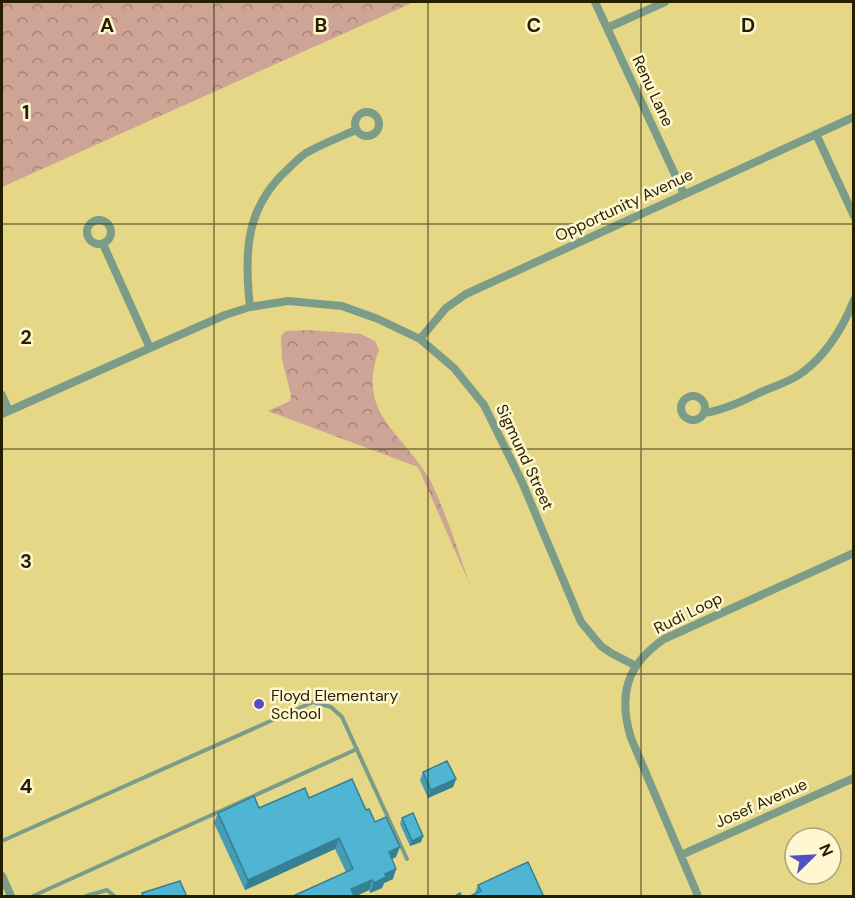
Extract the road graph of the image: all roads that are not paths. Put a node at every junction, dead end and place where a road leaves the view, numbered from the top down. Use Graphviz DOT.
graph roads {
  1 [pos="595,2"];
  2 [pos="665,2"];
  3 [pos="607,28"];
  4 [pos="854,117"];
  5 [pos="356,130"];
  6 [pos="816,134"];
  7 [pos="684,194"];
  8 [pos="854,216"];
  9 [pos="103,244"];
  10 [pos="854,300"];
  11 [pos="250,307"];
  12 [pos="852,310"];
  13 [pos="420,339"];
  14 [pos="150,348"];
  15 [pos="2,395"];
  16 [pos="5,413"];
  17 [pos="704,413"];
  18 [pos="854,554"];
  19 [pos="636,666"];
  20 [pos="357,749"];
  21 [pos="854,778"];
  22 [pos="2,841"];
  23 [pos="681,855"];
  24 [pos="407,860"];
  25 [pos="2,876"];
  26 [pos="88,896"];
  27 [pos="11,897"];
  28 [pos="33,897"];
  29 [pos="114,897"];
  30 [pos="698,897"];
  1 -- 3 [label="street, Renu Lane"];
  2 -- 3 [label="street"];
  3 -- 7 [label="street, Renu Lane"];
  4 -- 6 [label="street, Opportunity Avenue"];
  5 -- 11 [label="street"];
  6 -- 7 [label="street, Opportunity Avenue"];
  6 -- 8 [label="street"];
  7 -- 13 [label="street, Opportunity Avenue"];
  9 -- 14 [label="street"];
  10 -- 12 [label="street"];
  11 -- 13 [label="street, Sigmund Street"];
  11 -- 14 [label="street, Sigmund Street"];
  12 -- 17 [label="street"];
  13 -- 19 [label="street, Sigmund Street"];
  14 -- 16 [label="street, Sigmund Street"];
  15 -- 16 [label="street"];
  18 -- 19 [label="street, Rudi Loop"];
  19 -- 23 [label="street, Rudi Loop"];
  20 -- 22 [label="lane"];
  20 -- 24 [label="lane"];
  20 -- 28 [label="lane"];
  21 -- 23 [label="street, Josef Avenue"];
  23 -- 30 [label="street, Rudi Loop"];
  25 -- 27 [label="street"];
  26 -- 29 [label="lane"];
}
